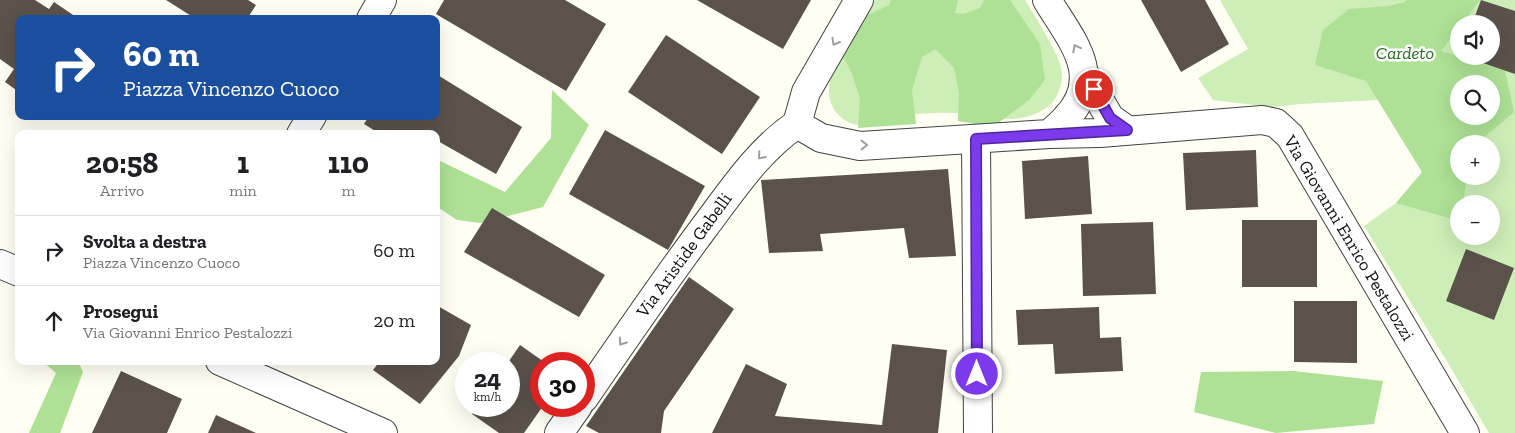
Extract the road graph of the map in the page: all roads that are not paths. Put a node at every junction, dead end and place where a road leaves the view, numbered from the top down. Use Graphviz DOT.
graph roads {
  1 [pos="382,0"];
  2 [pos="859,0"];
  3 [pos="1047,0"];
  4 [pos="373,15"];
  5 [pos="1085,75"];
  6 [pos="797,124"];
  7 [pos="1127,130"];
  8 [pos="1049,134"];
  9 [pos="976,139"];
  10 [pos="0,264"];
  11 [pos="15,270"];
  12 [pos="229,365"];
  13 [pos="266,365"];
  14 [pos="595,382"];
  15 [pos="281,389"];
  16 [pos="570,417"];
  17 [pos="335,423"];
  18 [pos="383,433"];
  19 [pos="559,433"];
  20 [pos="978,433"];
  21 [pos="1465,433"];
  1 -- 4 [label="street"];
  2 -- 6 [label="street, one-way"];
  5 -- 3 [label="street, one-way"];
  5 -- 7 [label="street"];
  5 -- 8 [label="street"];
  6 -- 9 [label="street, Via Giovanni Enrico Pestalozzi, one-way"];
  6 -- 14 [label="street, Via Aristide Gabelli, one-way"];
  7 -- 8 [label="street, Via Giovanni Enrico Pestalozzi"];
  7 -- 21 [label="street, Via Giovanni Enrico Pestalozzi"];
  8 -- 9 [label="street, Via Giovanni Enrico Pestalozzi"];
  9 -- 20 [label="street"];
  10 -- 11 [label="street"];
  12 -- 15 [label="street"];
  13 -- 15 [label="street"];
  15 -- 17 [label="street"];
  16 -- 19 [label="street"];
  17 -- 18 [label="street"];
}
